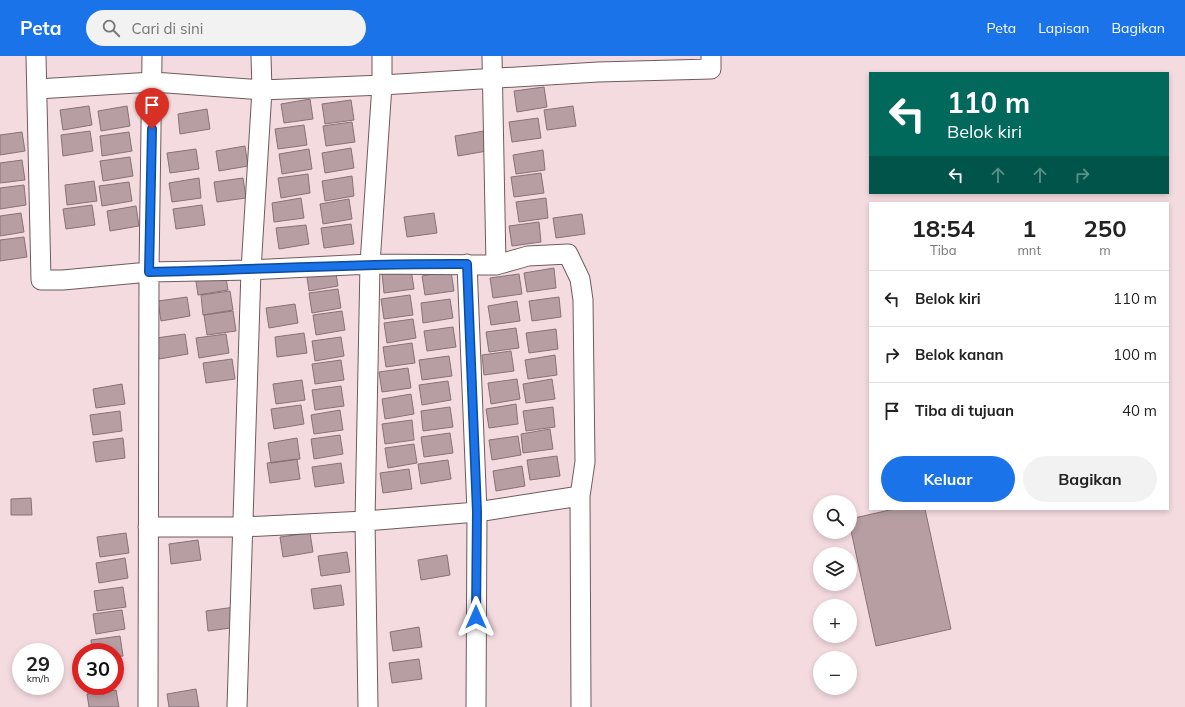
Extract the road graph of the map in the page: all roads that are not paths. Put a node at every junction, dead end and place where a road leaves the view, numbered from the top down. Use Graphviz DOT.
graph roads {
  1 [pos="36,56"];
  2 [pos="152,56"];
  3 [pos="261,56"];
  4 [pos="382,56"];
  5 [pos="492,56"];
  6 [pos="711,56"];
  7 [pos="598,64"];
  8 [pos="493,77"];
  9 [pos="153,82"];
  10 [pos="382,85"];
  11 [pos="37,89"];
  12 [pos="262,90"];
  13 [pos="370,264"];
  14 [pos="467,264"];
  15 [pos="496,265"];
  16 [pos="251,270"];
  17 [pos="149,272"];
  18 [pos="580,496"];
  19 [pos="477,512"];
  20 [pos="365,521"];
  21 [pos="148,527"];
  22 [pos="242,527"];
  23 [pos="148,707"];
  24 [pos="237,707"];
  25 [pos="368,707"];
  26 [pos="476,707"];
  27 [pos="581,707"];
  1 -- 11 [label="street"];
  2 -- 9 [label="street"];
  3 -- 12 [label="street"];
  4 -- 10 [label="street"];
  5 -- 8 [label="street"];
  6 -- 7 [label="street"];
  7 -- 8 [label="street"];
  8 -- 10 [label="street"];
  8 -- 15 [label="street"];
  9 -- 11 [label="street"];
  9 -- 12 [label="street"];
  9 -- 17 [label="street"];
  10 -- 12 [label="street"];
  10 -- 13 [label="street"];
  11 -- 17 [label="street"];
  12 -- 16 [label="street"];
  13 -- 14 [label="street"];
  13 -- 16 [label="street"];
  13 -- 20 [label="street"];
  14 -- 15 [label="street"];
  14 -- 19 [label="street"];
  15 -- 18 [label="street"];
  16 -- 17 [label="street"];
  16 -- 22 [label="street"];
  17 -- 21 [label="street"];
  18 -- 19 [label="street"];
  18 -- 27 [label="street"];
  19 -- 20 [label="street"];
  19 -- 26 [label="street"];
  20 -- 22 [label="street"];
  20 -- 25 [label="street"];
  21 -- 22 [label="street"];
  21 -- 23 [label="street"];
  22 -- 24 [label="street"];
}
